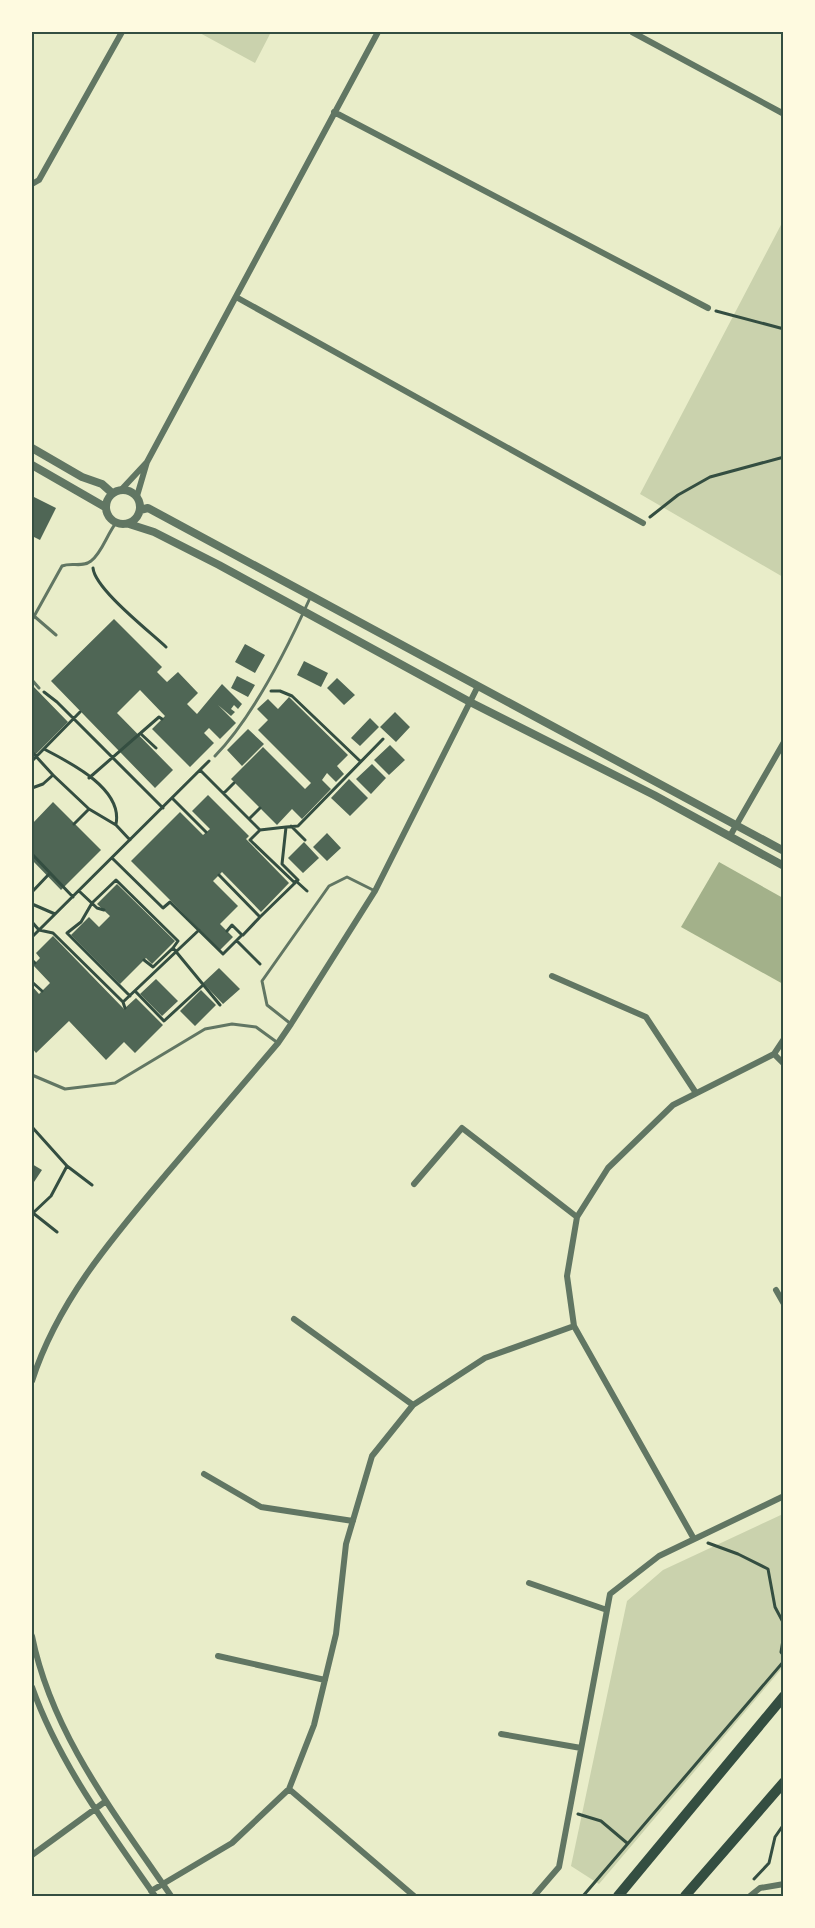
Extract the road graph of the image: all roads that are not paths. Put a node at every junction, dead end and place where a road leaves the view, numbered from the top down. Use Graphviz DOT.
graph roads {
  1 [pos="122,32"];
  2 [pos="378,32"];
  3 [pos="632,32"];
  4 [pos="334,112"];
  5 [pos="783,114"];
  6 [pos="32,184"];
  7 [pos="237,297"];
  8 [pos="708,308"];
  9 [pos="32,448"];
  10 [pos="147,462"];
  11 [pos="32,465"];
  12 [pos="117,491"];
  13 [pos="137,496"];
  14 [pos="105,507"];
  15 [pos="140,510"];
  16 [pos="116,523"];
  17 [pos="643,523"];
  18 [pos="129,524"];
  19 [pos="310,598"];
  20 [pos="304,611"];
  21 [pos="34,616"];
  22 [pos="32,620"];
  23 [pos="56,635"];
  24 [pos="32,681"];
  25 [pos="39,688"];
  26 [pos="477,688"];
  27 [pos="470,702"];
  28 [pos="783,742"];
  29 [pos="215,756"];
  30 [pos="736,825"];
  31 [pos="730,836"];
  32 [pos="783,851"];
  33 [pos="783,866"];
  34 [pos="375,891"];
  35 [pos="552,976"];
  36 [pos="291,1024"];
  37 [pos="783,1039"];
  38 [pos="278,1043"];
  39 [pos="774,1054"];
  40 [pos="783,1064"];
  41 [pos="32,1075"];
  42 [pos="696,1094"];
  43 [pos="414,1184"];
  44 [pos="577,1217"];
  45 [pos="776,1290"];
  46 [pos="783,1304"];
  47 [pos="294,1319"];
  48 [pos="573,1326"];
  49 [pos="32,1381"];
  50 [pos="413,1405"];
  51 [pos="204,1474"];
  52 [pos="783,1496"];
  53 [pos="353,1521"];
  54 [pos="694,1539"];
  55 [pos="529,1582"];
  56 [pos="607,1610"];
  57 [pos="32,1636"];
  58 [pos="218,1656"];
  59 [pos="34,1662"];
  60 [pos="325,1680"];
  61 [pos="32,1686"];
  62 [pos="783,1696"];
  63 [pos="501,1734"];
  64 [pos="581,1748"];
  65 [pos="783,1782"];
  66 [pos="289,1789"];
  67 [pos="106,1801"];
  68 [pos="96,1809"];
  69 [pos="32,1855"];
  70 [pos="163,1884"];
  71 [pos="783,1884"];
  72 [pos="153,1894"];
  73 [pos="171,1896"];
  74 [pos="414,1896"];
  75 [pos="534,1896"];
  76 [pos="618,1896"];
  77 [pos="685,1896"];
  78 [pos="750,1896"];
  1 -- 6 [label="street"];
  2 -- 4 [label="street"];
  3 -- 5 [label="street"];
  4 -- 7 [label="street"];
  4 -- 8 [label="street"];
  7 -- 10 [label="street"];
  7 -- 17 [label="street"];
  9 -- 12 [label="street"];
  10 -- 12 [label="street"];
  10 -- 13 [label="street"];
  11 -- 14 [label="street"];
  12 -- 13 [label="street"];
  12 -- 14 [label="street"];
  13 -- 15 [label="street"];
  14 -- 16 [label="street"];
  15 -- 18 [label="street"];
  15 -- 19 [label="street"];
  16 -- 18 [label="street"];
  16 -- 21 [label="lane"];
  18 -- 20 [label="street"];
  19 -- 20 [label="lane"];
  19 -- 26 [label="street"];
  20 -- 27 [label="street"];
  20 -- 29 [label="lane"];
  21 -- 22 [label="lane"];
  21 -- 23 [label="lane"];
  24 -- 25 [label="lane"];
  26 -- 27 [label="street"];
  26 -- 30 [label="street"];
  27 -- 31 [label="street"];
  27 -- 34 [label="street"];
  28 -- 30 [label="street"];
  30 -- 31 [label="street"];
  30 -- 32 [label="street"];
  31 -- 33 [label="street"];
  34 -- 36 [label="street"];
  34 -- 36 [label="lane"];
  35 -- 42 [label="street"];
  36 -- 38 [label="street"];
  37 -- 39 [label="street"];
  38 -- 41 [label="lane"];
  38 -- 49 [label="street"];
  39 -- 40 [label="street"];
  39 -- 42 [label="street"];
  42 -- 44 [label="street"];
  43 -- 44 [label="street"];
  44 -- 48 [label="street"];
  45 -- 46 [label="street"];
  47 -- 50 [label="street"];
  48 -- 50 [label="street"];
  48 -- 54 [label="street"];
  50 -- 53 [label="street"];
  51 -- 53 [label="street"];
  52 -- 54 [label="street"];
  53 -- 60 [label="street"];
  54 -- 56 [label="street"];
  55 -- 56 [label="street"];
  56 -- 64 [label="street"];
  57 -- 59 [label="street"];
  58 -- 60 [label="street"];
  59 -- 67 [label="street"];
  60 -- 66 [label="street"];
  61 -- 68 [label="street"];
  62 -- 76 [label="highway"];
  63 -- 64 [label="street"];
  64 -- 75 [label="street"];
  65 -- 77 [label="highway"];
  66 -- 70 [label="street"];
  66 -- 74 [label="street"];
  67 -- 68 [label="street"];
  67 -- 70 [label="street"];
  68 -- 69 [label="street"];
  68 -- 72 [label="street"];
  70 -- 72 [label="street"];
  70 -- 73 [label="street"];
  71 -- 78 [label="street"];
}
